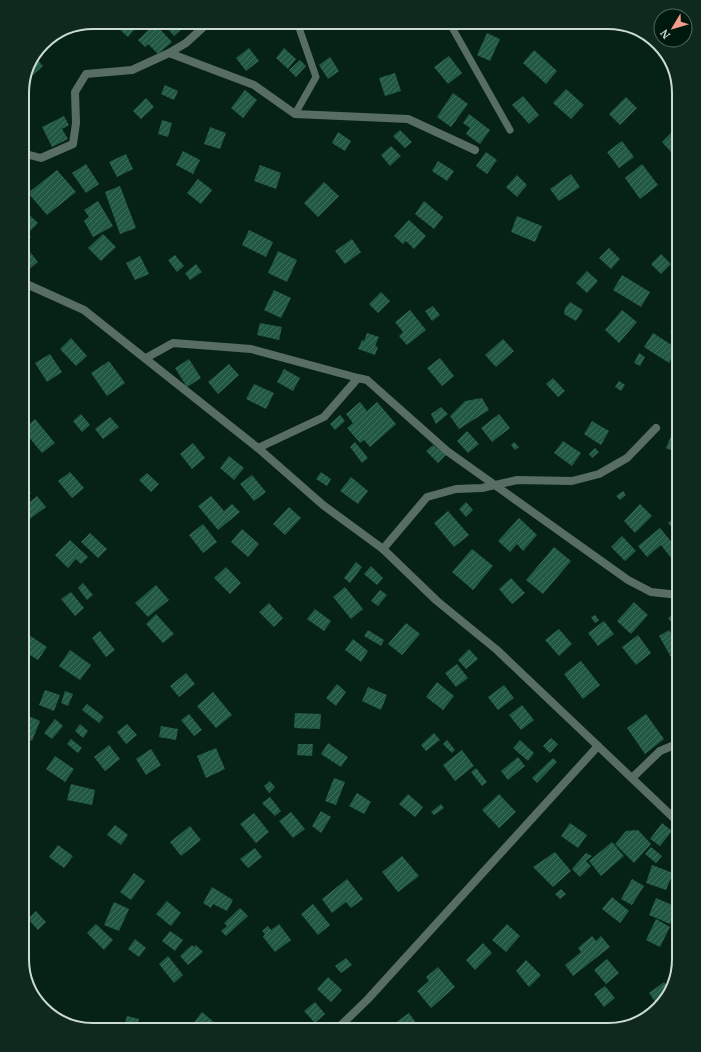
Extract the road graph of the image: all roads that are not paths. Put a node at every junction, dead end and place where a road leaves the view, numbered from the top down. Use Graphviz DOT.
graph roads {
  1 [pos="201,29"];
  2 [pos="299,29"];
  3 [pos="454,29"];
  4 [pos="169,52"];
  5 [pos="295,114"];
  6 [pos="510,130"];
  7 [pos="475,150"];
  8 [pos="29,155"];
  9 [pos="29,285"];
  10 [pos="146,358"];
  11 [pos="358,378"];
  12 [pos="656,428"];
  13 [pos="258,448"];
  14 [pos="493,485"];
  15 [pos="383,549"];
  16 [pos="672,594"];
  17 [pos="598,746"];
  18 [pos="672,746"];
  19 [pos="632,778"];
  20 [pos="672,816"];
  21 [pos="343,1023"];
  1 -- 4 [label="street"];
  2 -- 5 [label="lane"];
  3 -- 6 [label="lane"];
  4 -- 5 [label="street"];
  4 -- 8 [label="street"];
  5 -- 7 [label="street"];
  9 -- 10 [label="street"];
  10 -- 11 [label="street"];
  10 -- 13 [label="street"];
  11 -- 13 [label="street"];
  11 -- 14 [label="street"];
  12 -- 14 [label="street"];
  13 -- 15 [label="street"];
  14 -- 15 [label="street"];
  14 -- 16 [label="street"];
  15 -- 17 [label="street"];
  17 -- 19 [label="street"];
  17 -- 21 [label="street"];
  18 -- 19 [label="street"];
  19 -- 20 [label="street"];
}
